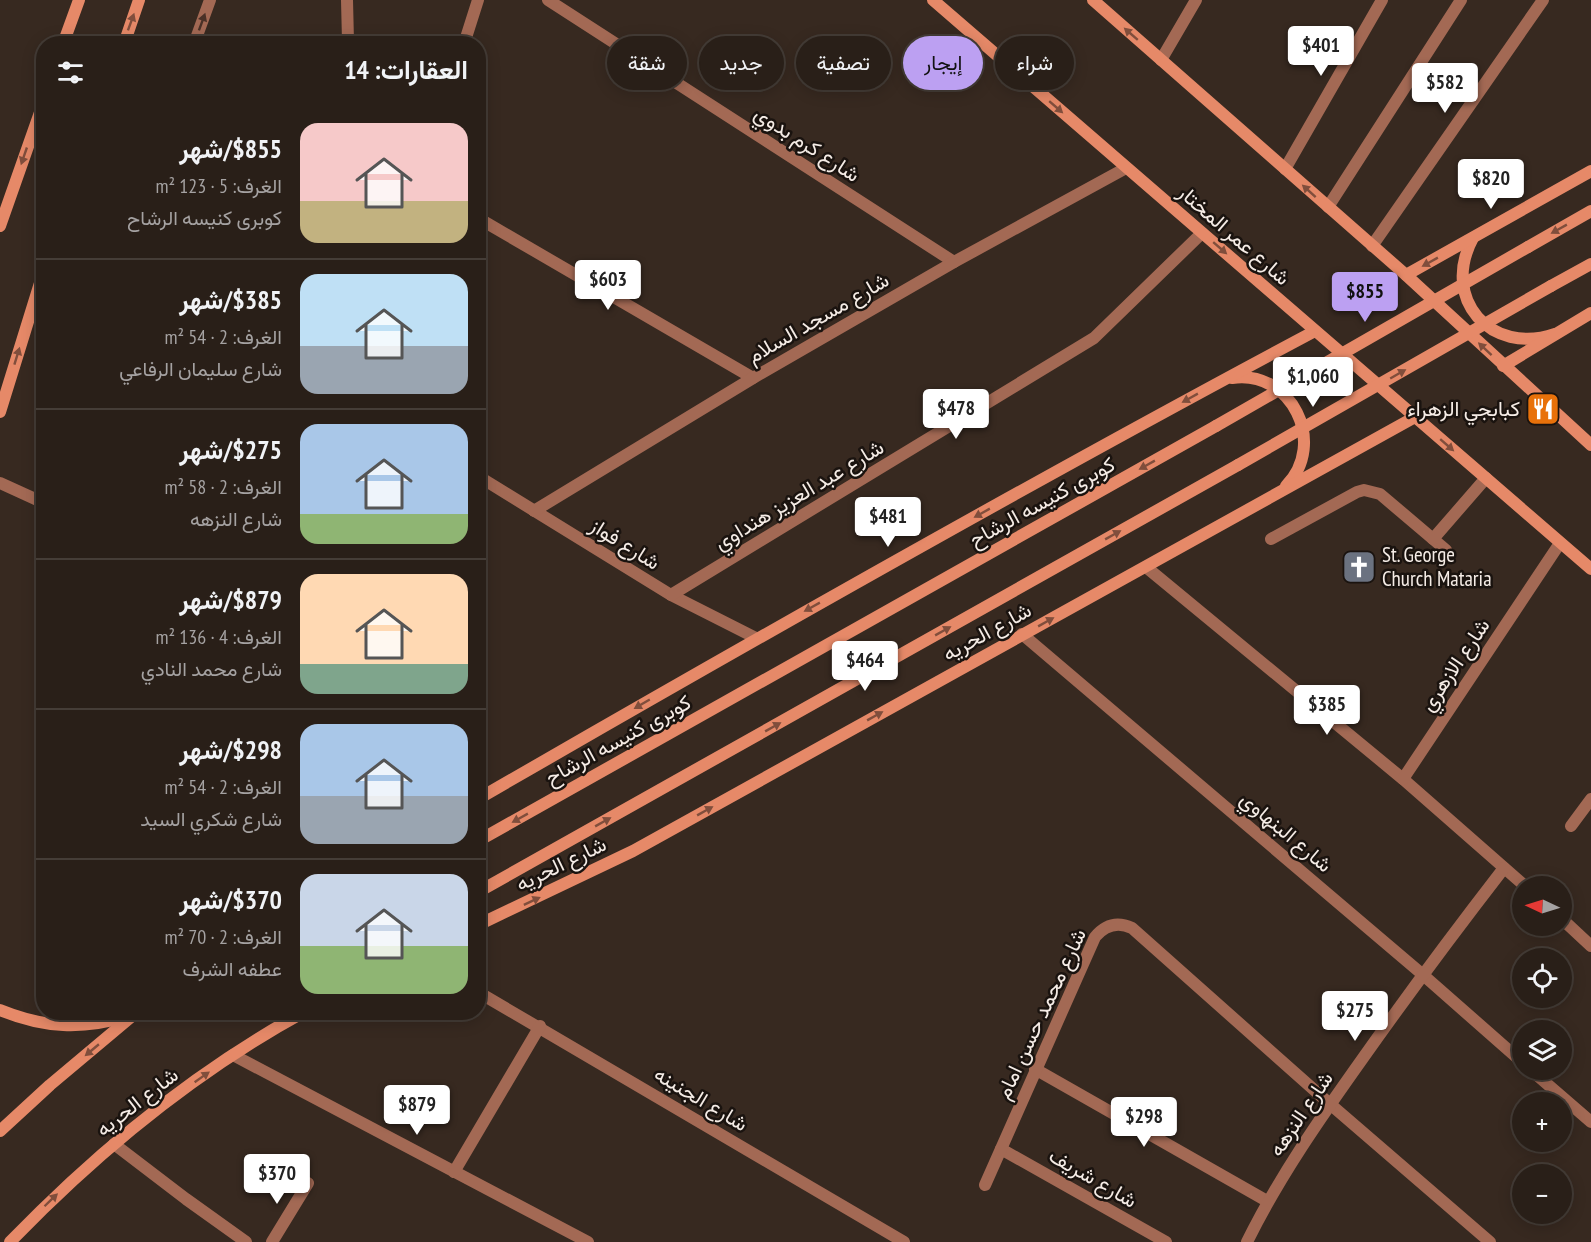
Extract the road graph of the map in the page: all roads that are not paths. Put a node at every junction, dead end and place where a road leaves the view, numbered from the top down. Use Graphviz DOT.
graph roads {
  1 [pos="79,0"];
  2 [pos="139,0"];
  3 [pos="210,0"];
  4 [pos="347,0"];
  5 [pos="477,0"];
  6 [pos="548,0"];
  7 [pos="933,0"];
  8 [pos="1093,0"];
  9 [pos="1196,0"];
  10 [pos="1382,0"];
  11 [pos="1461,0"];
  12 [pos="1543,0"];
  13 [pos="66,36"];
  14 [pos="127,36"];
  15 [pos="198,36"];
  16 [pos="348,36"];
  17 [pos="466,36"];
  18 [pos="1161,60"];
  19 [pos="36,124"];
  20 [pos="1126,168"];
  21 [pos="1285,169"];
  22 [pos="1591,171"];
  23 [pos="1328,207"];
  24 [pos="1591,211"];
  25 [pos="486,223"];
  26 [pos="0,226"];
  27 [pos="1202,232"];
  28 [pos="1473,237"];
  29 [pos="1372,246"];
  30 [pos="954,262"];
  31 [pos="1591,264"];
  32 [pos="1406,275"];
  33 [pos="36,296"];
  34 [pos="1591,313"];
  35 [pos="1315,331"];
  36 [pos="1556,334"];
  37 [pos="1503,366"];
  38 [pos="753,378"];
  39 [pos="1224,379"];
  40 [pos="0,412"];
  41 [pos="1415,417"];
  42 [pos="1591,445"];
  43 [pos="1486,478"];
  44 [pos="486,481"];
  45 [pos="0,483"];
  46 [pos="1276,495"];
  47 [pos="36,499"];
  48 [pos="534,511"];
  49 [pos="1433,538"];
  50 [pos="1271,539"];
  51 [pos="1560,543"];
  52 [pos="1446,550"];
  53 [pos="1146,567"];
  54 [pos="1591,569"];
  55 [pos="671,596"];
  56 [pos="1023,634"];
  57 [pos="756,638"];
  58 [pos="1403,779"];
  59 [pos="486,794"];
  60 [pos="1591,799"];
  61 [pos="1571,826"];
  62 [pos="486,837"];
  63 [pos="1504,868"];
  64 [pos="1513,876"];
  65 [pos="486,888"];
  66 [pos="486,921"];
  67 [pos="1572,929"];
  68 [pos="1591,946"];
  69 [pos="1422,974"];
  70 [pos="486,996"];
  71 [pos="0,1010"];
  72 [pos="115,1020"];
  73 [pos="128,1020"];
  74 [pos="291,1020"];
  75 [pos="540,1026"];
  76 [pos="1512,1053"];
  77 [pos="233,1055"];
  78 [pos="1035,1069"];
  79 [pos="1543,1080"];
  80 [pos="1330,1104"];
  81 [pos="1591,1122"];
  82 [pos="0,1131"];
  83 [pos="114,1143"];
  84 [pos="1001,1149"];
  85 [pos="454,1172"];
  86 [pos="308,1183"];
  87 [pos="985,1185"];
  88 [pos="1267,1201"];
  89 [pos="10,1242"];
  90 [pos="246,1242"];
  91 [pos="272,1242"];
  92 [pos="588,1242"];
  93 [pos="904,1242"];
  94 [pos="1166,1242"];
  95 [pos="1247,1242"];
  96 [pos="1490,1242"];
  1 -- 13 [label="main road"];
  14 -- 2 [label="main road, one-way"];
  15 -- 3 [label="street, one-way"];
  4 -- 16 [label="street"];
  5 -- 17 [label="street"];
  6 -- 30 [label="street, شارع كرم بدوي"];
  7 -- 20 [label="main road, شارع عمر المختار, one-way"];
  18 -- 8 [label="main road, one-way"];
  9 -- 18 [label="street"];
  10 -- 21 [label="street"];
  11 -- 23 [label="street"];
  12 -- 29 [label="street"];
  18 -- 21 [label="main road"];
  19 -- 26 [label="main road, one-way"];
  20 -- 27 [label="main road, شارع عمر المختار"];
  20 -- 30 [label="street, شارع مسجد السلام"];
  23 -- 21 [label="main road, one-way"];
  22 -- 28 [label="main road"];
  23 -- 29 [label="main road"];
  24 -- 62 [label="main road, كوبرى كنيسه الرشاح, one-way, bridge"];
  25 -- 38 [label="street"];
  27 -- 35 [label="main road, شارع عمر المختار, one-way"];
  27 -- 55 [label="street, شارع عبد العزيز هنداوي"];
  28 -- 32 [label="main road, one-way"];
  28 -- 36 [label="main road"];
  29 -- 32 [label="main road"];
  30 -- 38 [label="street, شارع مسجد السلام"];
  65 -- 31 [label="main road, one-way, bridge"];
  37 -- 32 [label="main road, one-way"];
  40 -- 33 [label="main road, one-way"];
  34 -- 36 [label="main road"];
  35 -- 39 [label="main road"];
  35 -- 41 [label="main road, شارع عمر المختار"];
  36 -- 37 [label="main road"];
  37 -- 42 [label="main road"];
  38 -- 48 [label="street, شارع مسجد السلام"];
  39 -- 46 [label="main road"];
  39 -- 57 [label="main road, one-way"];
  41 -- 43 [label="main road, شارع عمر المختار, one-way"];
  41 -- 46 [label="main road, شارع الحريه"];
  43 -- 49 [label="street"];
  43 -- 51 [label="main road, شارع عمر المختار"];
  44 -- 48 [label="street, شارع فواز"];
  45 -- 47 [label="street"];
  46 -- 53 [label="main road, شارع الحريه"];
  48 -- 55 [label="street, شارع فواز"];
  49 -- 50 [label="street"];
  49 -- 52 [label="street"];
  51 -- 54 [label="main road, شارع عمر المختار"];
  51 -- 58 [label="street, شارع الازهري"];
  56 -- 53 [label="main road, شارع الحريه, one-way"];
  53 -- 58 [label="street"];
  55 -- 57 [label="street, شارع فواز"];
  66 -- 56 [label="main road, شارع الحريه, one-way"];
  56 -- 69 [label="street, شارع البنهاوي"];
  57 -- 59 [label="main road, one-way"];
  58 -- 63 [label="street"];
  60 -- 61 [label="street"];
  63 -- 64 [label="street"];
  63 -- 69 [label="street, شارع النزهه"];
  67 -- 68 [label="street"];
  69 -- 76 [label="street, شارع البنهاوي"];
  69 -- 80 [label="street, شارع النزهه"];
  70 -- 75 [label="street, شارع الجنينه"];
  71 -- 72 [label="main road"];
  73 -- 82 [label="main road, one-way"];
  74 -- 77 [label="main road, شارع الحريه"];
  75 -- 85 [label="street"];
  75 -- 93 [label="street, شارع الجنينه"];
  83 -- 77 [label="main road, شارع الحريه, one-way"];
  77 -- 85 [label="street"];
  78 -- 80 [label="street, شارع محمد حسن امام"];
  78 -- 84 [label="street, شارع محمد حسن امام"];
  78 -- 88 [label="street"];
  79 -- 81 [label="street"];
  80 -- 88 [label="street, شارع النزهه"];
  80 -- 96 [label="street, شارع محمد حسن امام"];
  89 -- 83 [label="main road, شارع الحريه, one-way"];
  83 -- 90 [label="street"];
  84 -- 87 [label="street, شارع محمد حسن امام"];
  84 -- 94 [label="street, شارع شريف"];
  85 -- 92 [label="street"];
  86 -- 91 [label="street"];
  88 -- 95 [label="street, شارع النزهه"];
}
